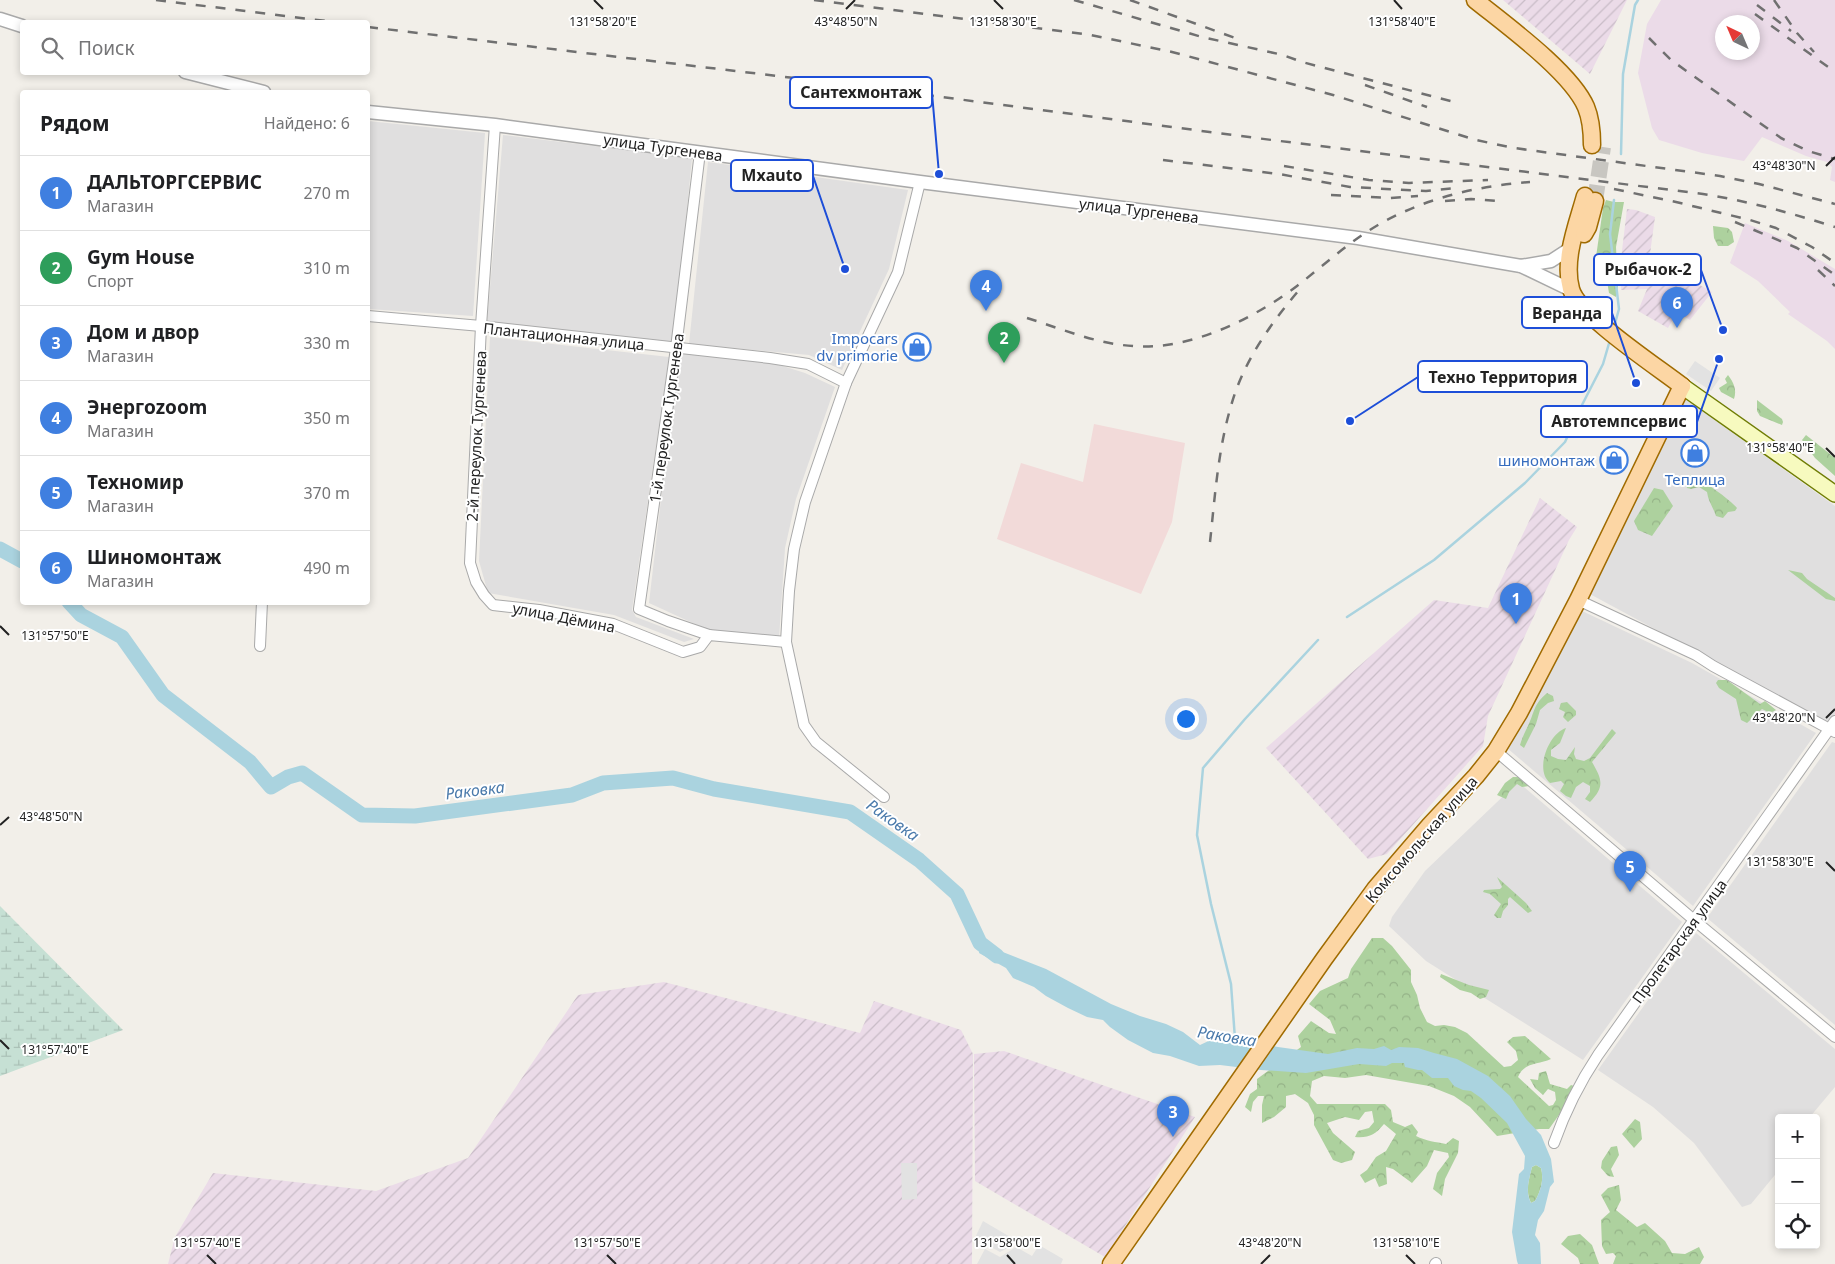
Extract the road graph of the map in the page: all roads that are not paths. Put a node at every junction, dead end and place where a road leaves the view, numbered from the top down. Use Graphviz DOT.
graph roads {
  1 [pos="1475,0"];
  2 [pos="0,19"];
  3 [pos="20,25"];
  4 [pos="197,75"];
  5 [pos="256,90"];
  6 [pos="370,112"];
  7 [pos="495,125"];
  8 [pos="1598,146"];
  9 [pos="700,152"];
  10 [pos="920,182"];
  11 [pos="1590,198"];
  12 [pos="1571,248"];
  13 [pos="1521,266"];
  14 [pos="1571,290"];
  15 [pos="370,316"];
  16 [pos="481,326"];
  17 [pos="676,348"];
  18 [pos="846,382"];
  19 [pos="1682,386"];
  20 [pos="1835,494"];
  21 [pos="484,595"];
  22 [pos="1578,600"];
  23 [pos="262,605"];
  24 [pos="709,635"];
  25 [pos="786,642"];
  26 [pos="260,646"];
  27 [pos="1833,728"];
  28 [pos="1496,751"];
  29 [pos="884,796"];
  30 [pos="1694,920"];
  31 [pos="1835,1037"];
  32 [pos="1554,1143"];
  33 [pos="1112,1264"];
  1 -- 8 [label="main road"];
  2 -- 3 [label="street"];
  4 -- 5 [label="street"];
  6 -- 7 [label="street, улица Тургенева"];
  7 -- 9 [label="street, улица Тургенева"];
  7 -- 16 [label="street, 2-й переулок Тургенева"];
  9 -- 10 [label="street, улица Тургенева"];
  9 -- 17 [label="street, 1-й переулок Тургенева"];
  10 -- 13 [label="street, улица Тургенева"];
  10 -- 18 [label="street"];
  11 -- 12 [label="main road"];
  12 -- 13 [label="street"];
  12 -- 14 [label="main road"];
  13 -- 14 [label="street, улица Тургенева"];
  14 -- 19 [label="main road"];
  15 -- 16 [label="street, Плантационная улица"];
  16 -- 17 [label="street, Плантационная улица"];
  16 -- 21 [label="street, 2-й переулок Тургенева"];
  17 -- 18 [label="street, Плантационная улица"];
  17 -- 24 [label="street, 1-й переулок Тургенева"];
  18 -- 25 [label="street"];
  19 -- 20 [label="main road"];
  19 -- 22 [label="main road, Комсомольская улица"];
  21 -- 24 [label="street, улица Дёмина"];
  22 -- 27 [label="street"];
  22 -- 28 [label="main road, Комсомольская улица"];
  23 -- 26 [label="street"];
  24 -- 25 [label="street"];
  25 -- 29 [label="street"];
  27 -- 30 [label="street, Пролетарская улица"];
  28 -- 30 [label="street"];
  28 -- 33 [label="main road, Комсомольская улица"];
  30 -- 31 [label="street"];
  30 -- 32 [label="street, Пролетарская улица"];
}
